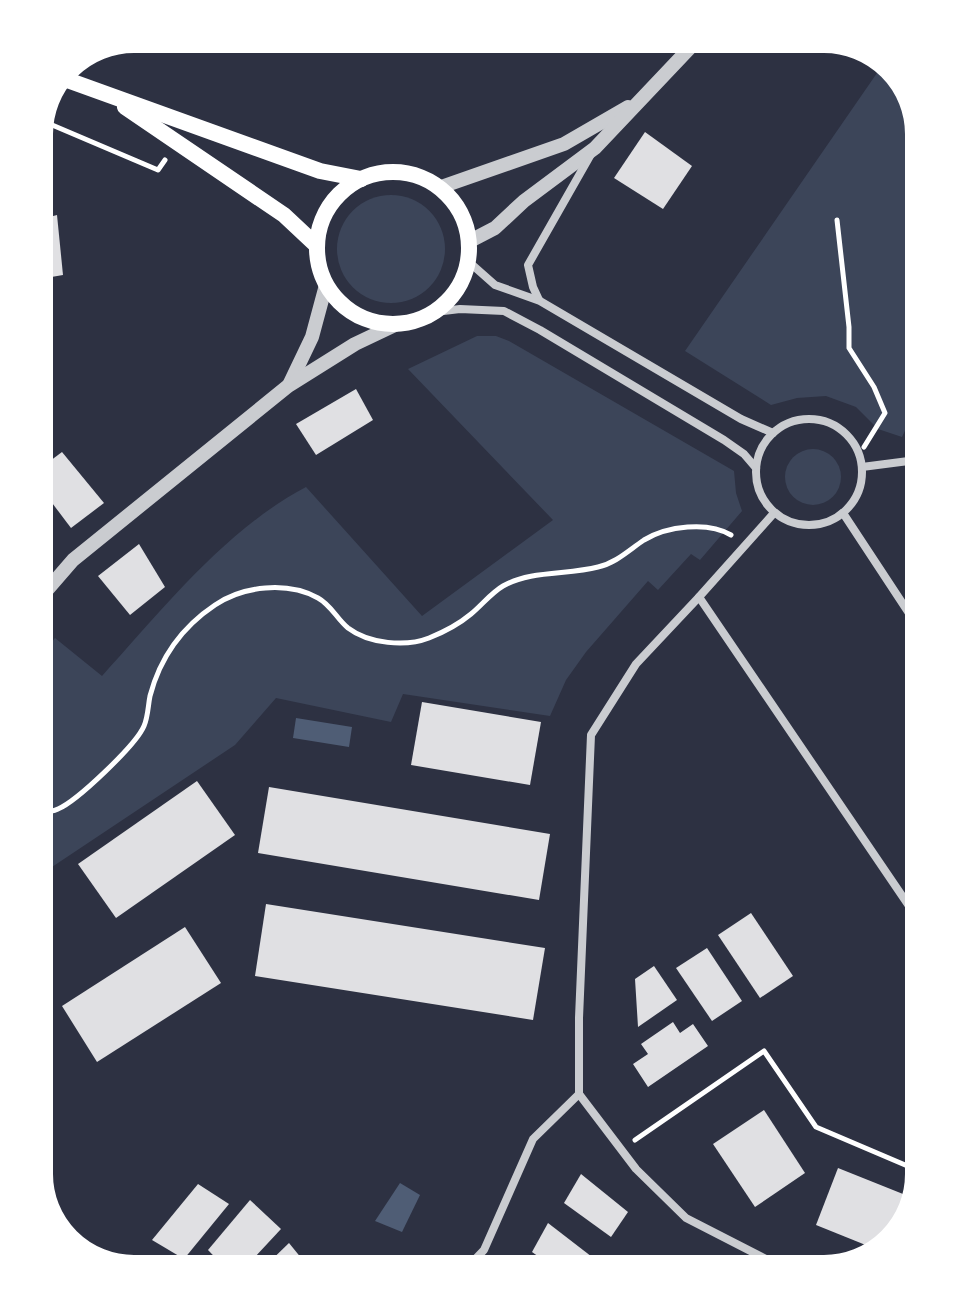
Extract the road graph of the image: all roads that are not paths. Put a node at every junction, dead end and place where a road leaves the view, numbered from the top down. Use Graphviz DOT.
graph roads {
  1 [pos="690,48"];
  2 [pos="68,80"];
  3 [pos="110,96"];
  4 [pos="643,99"];
  5 [pos="595,148"];
  6 [pos="361,179"];
  7 [pos="441,187"];
  8 [pos="470,241"];
  9 [pos="316,245"];
  10 [pos="469,262"];
  11 [pos="326,285"];
  12 [pos="540,301"];
  13 [pos="435,312"];
  14 [pos="395,325"];
  15 [pos="288,386"];
  16 [pos="773,433"];
  17 [pos="910,461"];
  18 [pos="862,467"];
  19 [pos="756,468"];
  20 [pos="774,513"];
  21 [pos="843,513"];
  22 [pos="48,589"];
  23 [pos="699,597"];
  24 [pos="910,615"];
  25 [pos="910,907"];
  26 [pos="579,1094"];
  27 [pos="474,1260"];
  28 [pos="768,1260"];
  1 -- 4 [label="street"];
  2 -- 3 [label="main road"];
  3 -- 6 [label="main road"];
  3 -- 9 [label="main road"];
  4 -- 5 [label="street"];
  4 -- 7 [label="street"];
  5 -- 8 [label="street"];
  5 -- 12 [label="street"];
  6 -- 7 [label="main road"];
  6 -- 9 [label="main road"];
  7 -- 8 [label="main road"];
  8 -- 10 [label="main road"];
  9 -- 11 [label="main road"];
  10 -- 12 [label="street"];
  10 -- 13 [label="main road"];
  11 -- 14 [label="main road"];
  11 -- 15 [label="street"];
  12 -- 16 [label="street"];
  13 -- 14 [label="main road"];
  13 -- 19 [label="street"];
  14 -- 15 [label="street"];
  15 -- 22 [label="street"];
  16 -- 18 [label="street"];
  16 -- 19 [label="street"];
  17 -- 18 [label="street"];
  18 -- 21 [label="street"];
  19 -- 20 [label="street"];
  20 -- 21 [label="street"];
  20 -- 23 [label="street"];
  21 -- 24 [label="street"];
  23 -- 25 [label="street"];
  23 -- 26 [label="street"];
  26 -- 27 [label="street"];
  26 -- 28 [label="street"];
}
